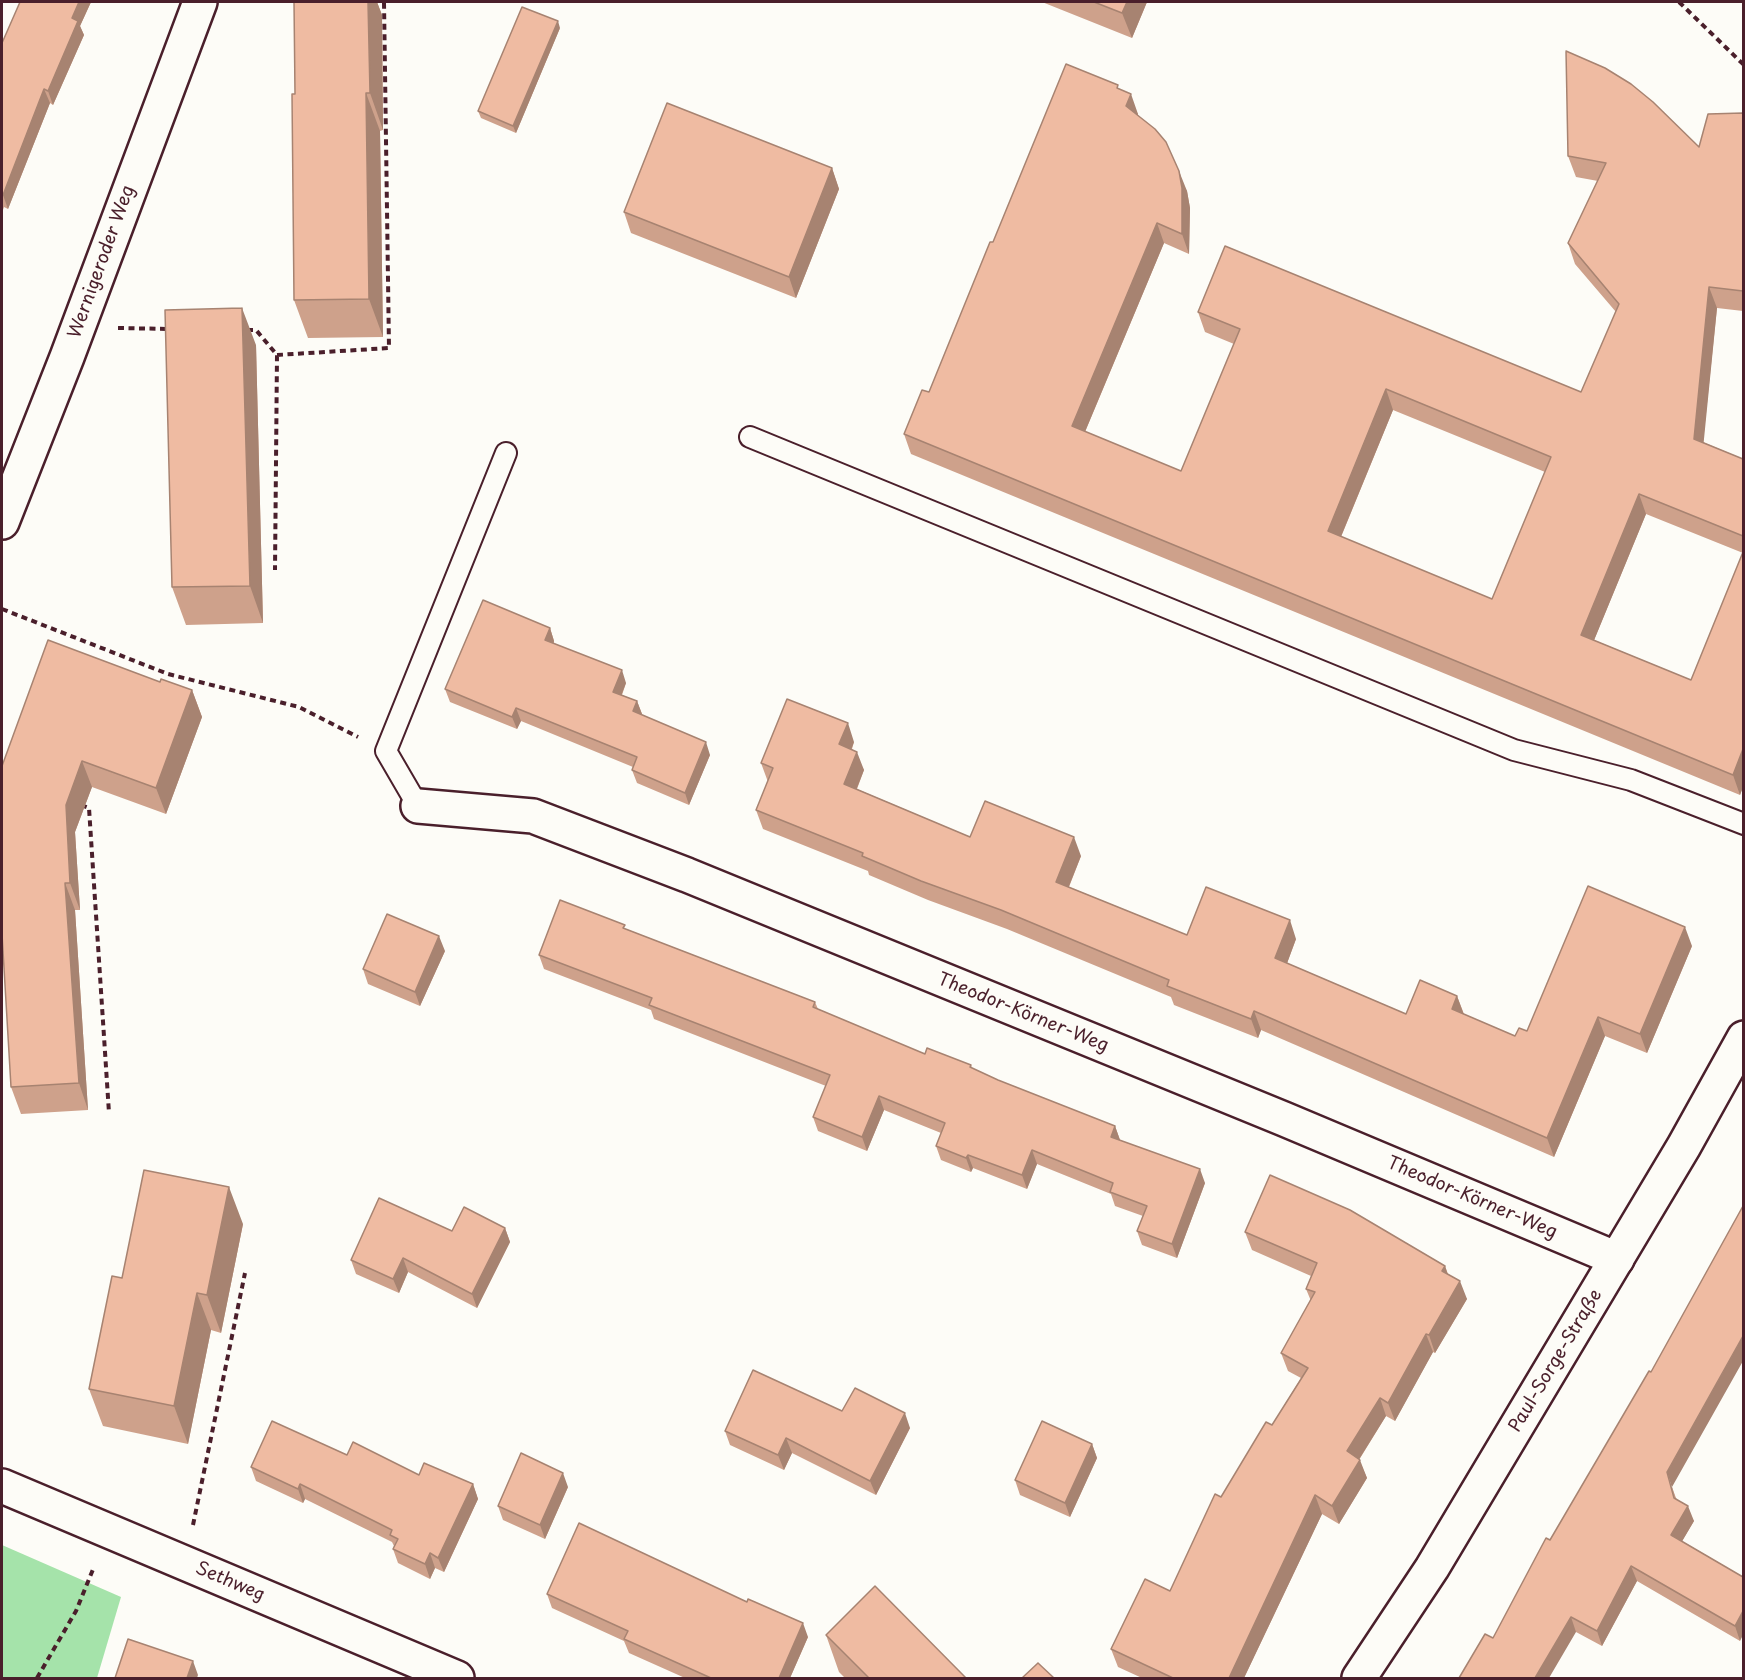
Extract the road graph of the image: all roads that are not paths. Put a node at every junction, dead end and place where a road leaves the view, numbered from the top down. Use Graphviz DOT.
graph roads {
  1 [pos="200,2"];
  2 [pos="750,437"];
  3 [pos="506,453"];
  4 [pos="2,522"];
  5 [pos="418,806"];
  6 [pos="1743,825"];
  7 [pos="1743,1038"];
  8 [pos="1617,1259"];
  9 [pos="2,1486"];
  10 [pos="458,1678"];
  11 [pos="1359,1678"];
  1 -- 4 [label="street, Wernigeroder Weg"];
  2 -- 6 [label="lane"];
  3 -- 5 [label="lane"];
  5 -- 8 [label="street, Theodor-Körner-Weg"];
  7 -- 8 [label="street, Paul-Sorge-Straße"];
  8 -- 11 [label="street, Paul-Sorge-Straße"];
  9 -- 10 [label="street, Sethweg"];
}
